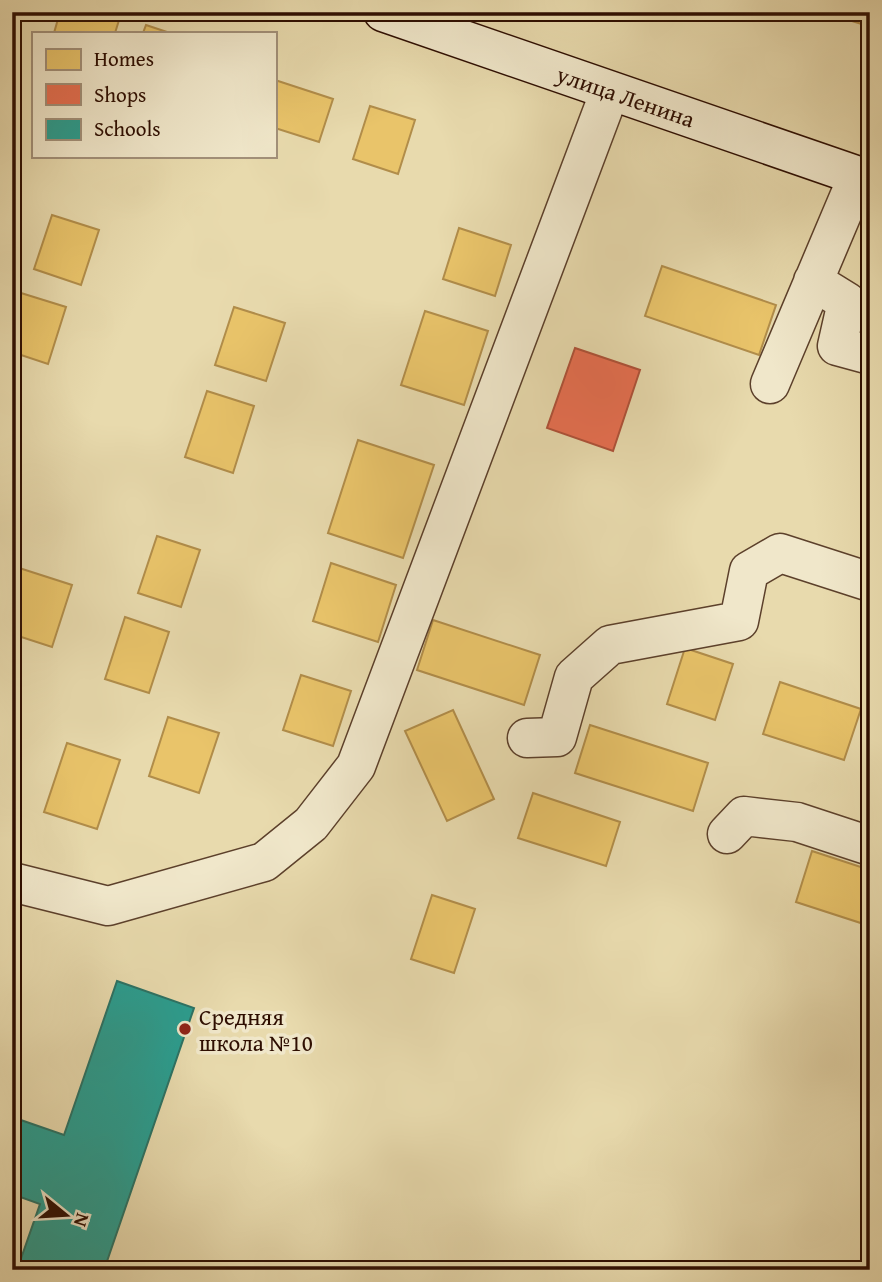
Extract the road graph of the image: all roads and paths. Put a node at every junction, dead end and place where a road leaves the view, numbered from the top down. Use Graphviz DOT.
graph roads {
  1 [pos="383,12"];
  2 [pos="610,91"];
  3 [pos="864,178"];
  4 [pos="813,281"];
  5 [pos="870,355"];
  6 [pos="770,384"];
  7 [pos="870,582"];
  8 [pos="527,737"];
  9 [pos="727,834"];
  10 [pos="870,846"];
  11 [pos="12,882"];
  1 -- 2 [label="street, улица Ленина"];
  2 -- 3 [label="street, улица Ленина"];
  2 -- 11 [label="street"];
  3 -- 4 [label="street"];
  4 -- 5 [label="street"];
  4 -- 6 [label="street"];
  7 -- 8 [label="street"];
  9 -- 10 [label="street"];
}
